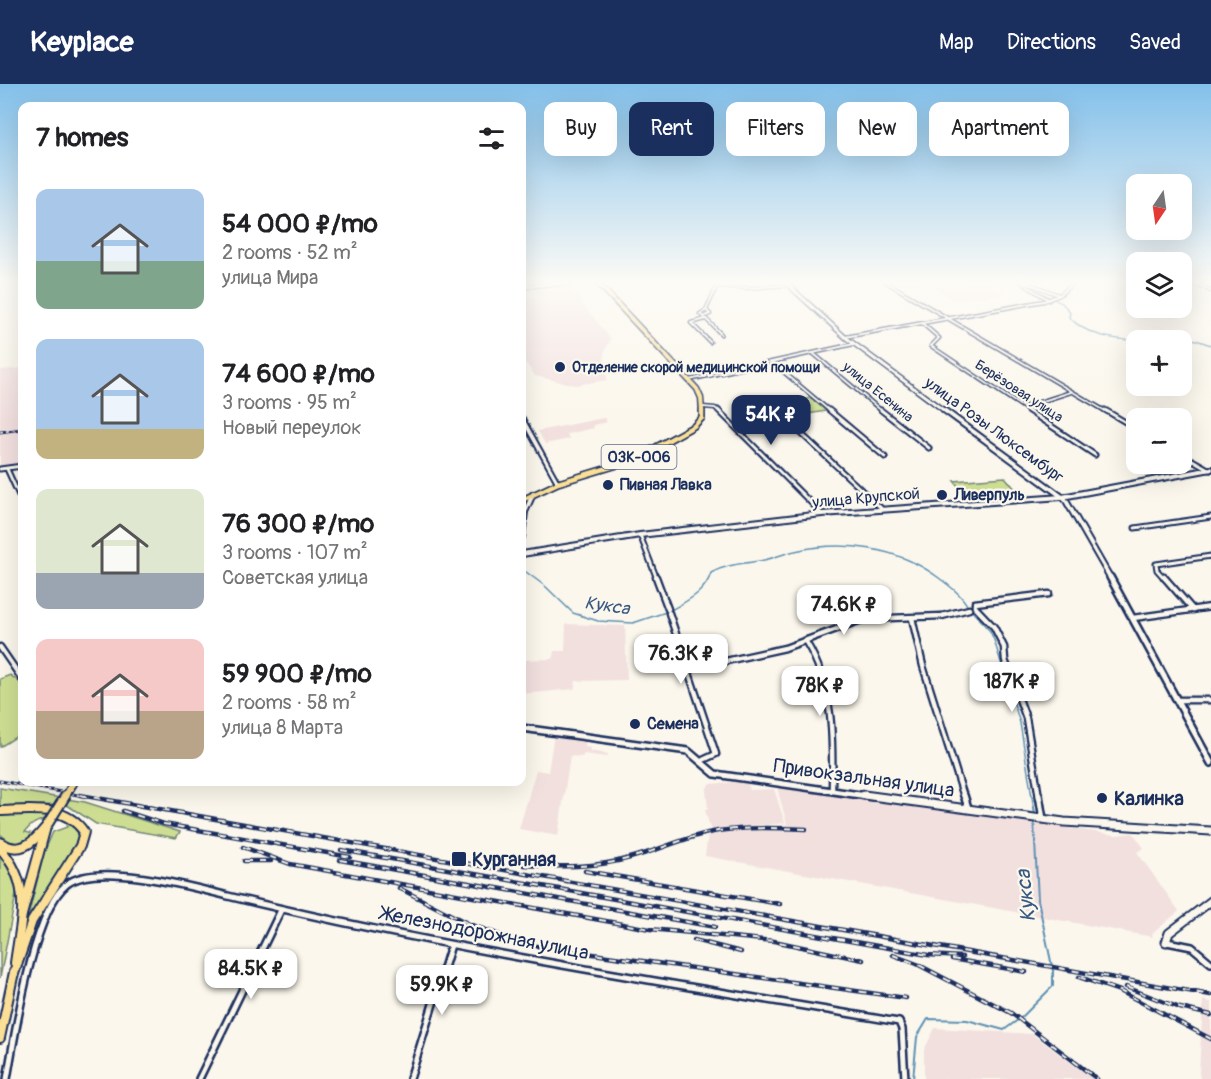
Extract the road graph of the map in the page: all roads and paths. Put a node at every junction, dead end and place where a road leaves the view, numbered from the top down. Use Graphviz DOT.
graph roads {
  1 [pos="641,328"];
  2 [pos="696,328"];
  3 [pos="716,328"];
  4 [pos="837,328"];
  5 [pos="897,328"];
  6 [pos="928,328"];
  7 [pos="963,328"];
  8 [pos="721,333"];
  9 [pos="846,337"];
  10 [pos="710,342"];
  11 [pos="854,344"];
  12 [pos="813,354"];
  13 [pos="772,363"];
  14 [pos="689,380"];
  15 [pos="1072,392"];
  16 [pos="766,401"];
  17 [pos="703,407"];
  18 [pos="1024,407"];
  19 [pos="1126,423"];
  20 [pos="526,425"];
  21 [pos="929,448"];
  22 [pos="1095,455"];
  23 [pos="885,457"];
  24 [pos="1192,460"];
  25 [pos="18,467"];
  26 [pos="7,468"];
  27 [pos="0,470"];
  28 [pos="1210,470"];
  29 [pos="558,483"];
  30 [pos="18,493"];
  31 [pos="534,494"];
  32 [pos="1062,497"];
  33 [pos="526,499"];
  34 [pos="526,508"];
  35 [pos="881,508"];
  36 [pos="822,514"];
  37 [pos="1211,517"];
  38 [pos="1135,528"];
  39 [pos="640,535"];
  40 [pos="526,553"];
  41 [pos="1211,556"];
  42 [pos="1049,594"];
  43 [pos="1211,607"];
  44 [pos="969,609"];
  45 [pos="1193,610"];
  46 [pos="912,618"];
  47 [pos="1133,618"];
  48 [pos="806,642"];
  49 [pos="0,647"];
  50 [pos="717,663"];
  51 [pos="18,676"];
  52 [pos="1177,700"];
  53 [pos="1211,700"];
  54 [pos="526,729"];
  55 [pos="703,760"];
  56 [pos="1211,763"];
  57 [pos="72,786"];
  58 [pos="832,790"];
  59 [pos="968,808"];
  60 [pos="0,811"];
  61 [pos="1038,819"];
  62 [pos="46,827"];
  63 [pos="1211,831"];
  64 [pos="0,842"];
  65 [pos="0,848"];
  66 [pos="1211,901"];
  67 [pos="281,910"];
  68 [pos="19,927"];
  69 [pos="1166,942"];
  70 [pos="452,945"];
  71 [pos="1211,963"];
  72 [pos="14,974"];
  73 [pos="0,1038"];
  74 [pos="7,1079"];
  75 [pos="199,1079"];
  76 [pos="410,1079"];
  77 [pos="905,1079"];
  1 -- 14 [label="main road"];
  2 -- 10 [label="street"];
  3 -- 8 [label="street"];
  4 -- 9 [label="street, улица Розы Люксембург"];
  5 -- 9 [label="street"];
  6 -- 18 [label="street, Берёзовая улица"];
  7 -- 15 [label="street"];
  9 -- 11 [label="street, улица Розы Люксембург"];
  11 -- 12 [label="street"];
  11 -- 32 [label="street, улица Розы Люксембург"];
  12 -- 13 [label="street"];
  12 -- 21 [label="street, улица Есенина"];
  13 -- 14 [label="street"];
  13 -- 23 [label="street"];
  14 -- 17 [label="main road"];
  15 -- 18 [label="street"];
  15 -- 19 [label="street"];
  16 -- 35 [label="street"];
  17 -- 29 [label="main road, 03К-006"];
  17 -- 36 [label="street"];
  18 -- 22 [label="street, Берёзовая улица"];
  20 -- 29 [label="street"];
  24 -- 28 [label="street"];
  25 -- 26 [label="street"];
  26 -- 27 [label="street"];
  26 -- 30 [label="street"];
  28 -- 32 [label="street, улица Крупской"];
  29 -- 31 [label="main road, 03К-006"];
  31 -- 33 [label="main road, 03К-006"];
  31 -- 34 [label="street"];
  32 -- 35 [label="street, улица Крупской"];
  32 -- 47 [label="street, улица Розы Люксембург"];
  35 -- 36 [label="street, улица Крупской"];
  36 -- 39 [label="street, улица Крупской"];
  37 -- 38 [label="street"];
  39 -- 40 [label="street, улица Крупской"];
  39 -- 55 [label="street"];
  41 -- 45 [label="street"];
  42 -- 61 [label="street"];
  43 -- 45 [label="street"];
  44 -- 46 [label="street"];
  45 -- 47 [label="street"];
  46 -- 48 [label="street"];
  46 -- 59 [label="street"];
  47 -- 52 [label="street, улица Розы Люксембург"];
  48 -- 50 [label="street"];
  48 -- 58 [label="street"];
  49 -- 51 [label="street"];
  52 -- 53 [label="street"];
  52 -- 56 [label="street, улица Розы Люксембург"];
  54 -- 55 [label="street, Привокзальная улица"];
  55 -- 58 [label="street, Привокзальная улица"];
  57 -- 62 [label="main road, bridge"];
  58 -- 59 [label="street, Привокзальная улица"];
  59 -- 61 [label="street, Привокзальная улица"];
  60 -- 72 [label="main road"];
  61 -- 63 [label="street, Привокзальная улица"];
  62 -- 64 [label="main road"];
  62 -- 68 [label="main road"];
  65 -- 68 [label="main road"];
  66 -- 69 [label="street"];
  67 -- 70 [label="street, Железнодорожная улица"];
  67 -- 74 [label="street, Железнодорожная улица"];
  67 -- 75 [label="street"];
  68 -- 72 [label="main road"];
  69 -- 71 [label="street"];
  70 -- 76 [label="street"];
  70 -- 77 [label="street, Железнодорожная улица"];
  72 -- 73 [label="main road"];
}
